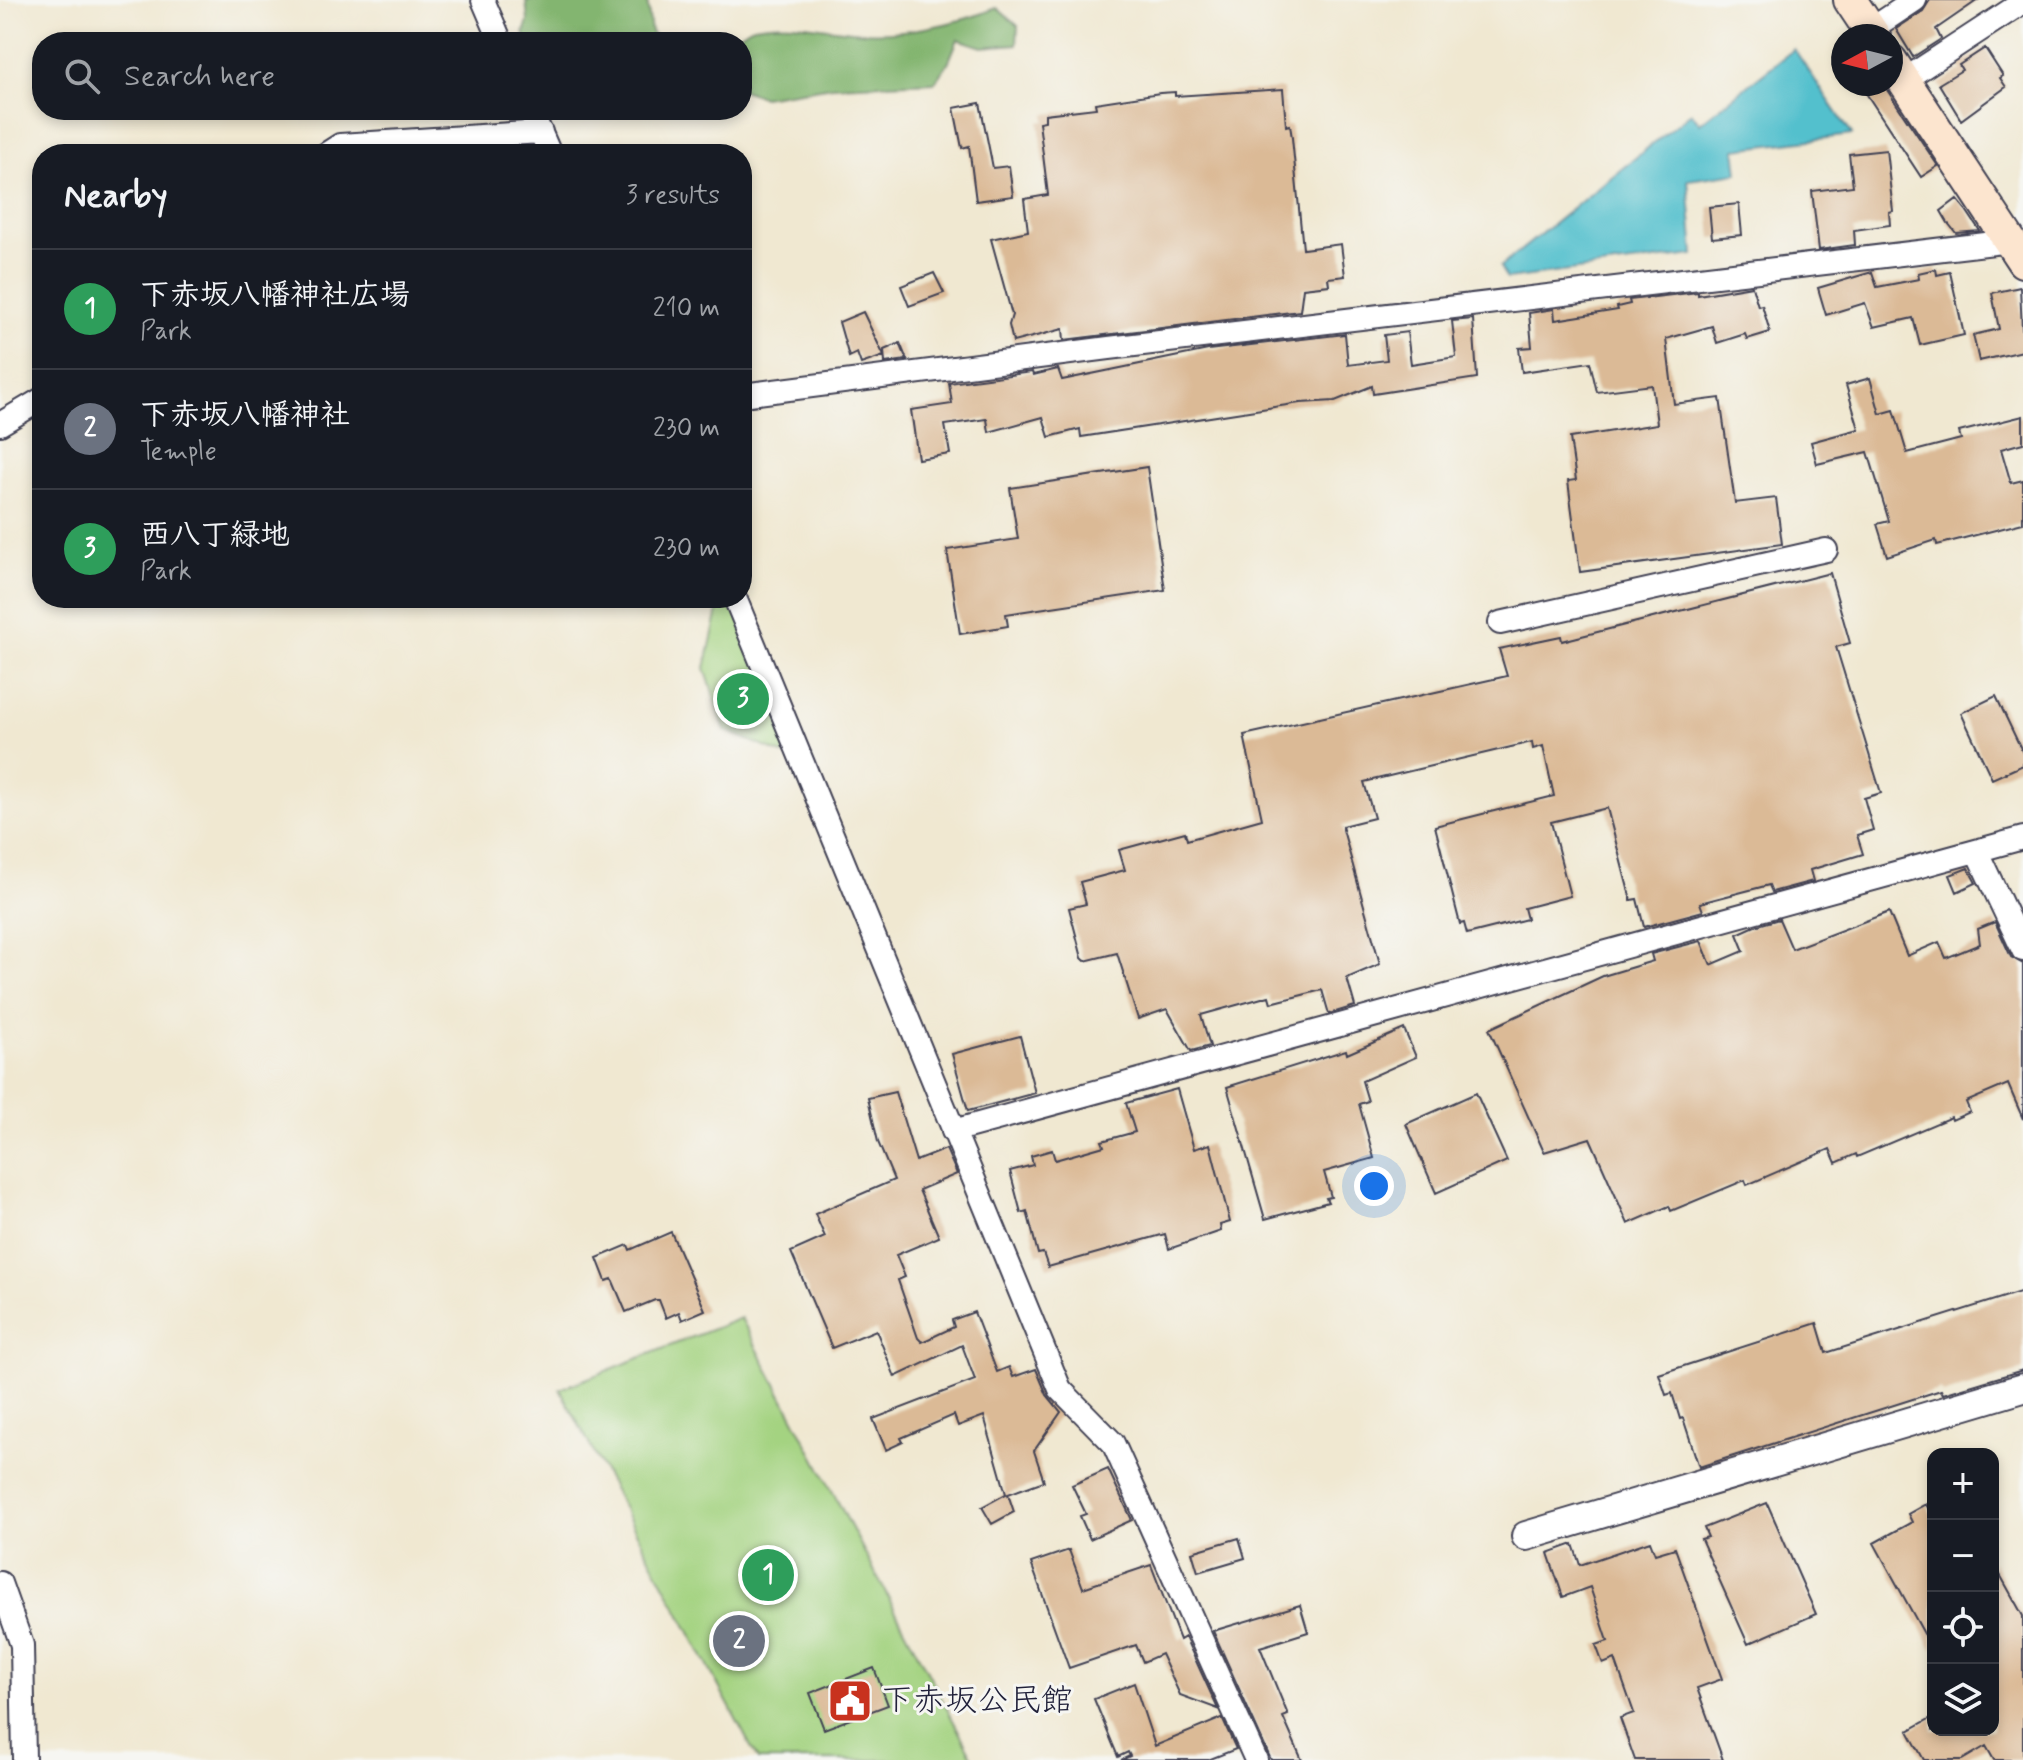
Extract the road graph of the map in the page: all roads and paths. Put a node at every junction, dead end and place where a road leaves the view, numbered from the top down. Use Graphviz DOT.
graph roads {
  1 [pos="483,0"];
  2 [pos="1850,0"];
  3 [pos="1915,0"];
  4 [pos="2023,2"];
  5 [pos="1866,24"];
  6 [pos="1884,24"];
  7 [pos="497,32"];
  8 [pos="1903,67"];
  9 [pos="1903,78"];
  10 [pos="536,120"];
  11 [pos="541,132"];
  12 [pos="420,144"];
  13 [pos="546,144"];
  14 [pos="2017,251"];
  15 [pos="752,394"];
  16 [pos="32,405"];
  17 [pos="0,424"];
  18 [pos="1826,550"];
  19 [pos="739,608"];
  20 [pos="1500,623"];
  21 [pos="2023,838"];
  22 [pos="1977,852"];
  23 [pos="2023,950"];
  24 [pos="953,1131"];
  25 [pos="2023,1388"];
  26 [pos="1526,1536"];
  27 [pos="0,1583"];
  28 [pos="24,1760"];
  29 [pos="1256,1760"];
  1 -- 7 [label="street"];
  2 -- 5 [label="main road"];
  3 -- 6 [label="street"];
  4 -- 8 [label="street"];
  9 -- 14 [label="main road"];
  10 -- 11 [label="street"];
  11 -- 12 [label="street"];
  11 -- 13 [label="street"];
  14 -- 15 [label="street"];
  16 -- 17 [label="street"];
  18 -- 20 [label="street"];
  19 -- 24 [label="street"];
  21 -- 22 [label="street"];
  22 -- 23 [label="street"];
  22 -- 24 [label="street"];
  24 -- 29 [label="street"];
  25 -- 26 [label="street"];
  27 -- 28 [label="street"];
}
